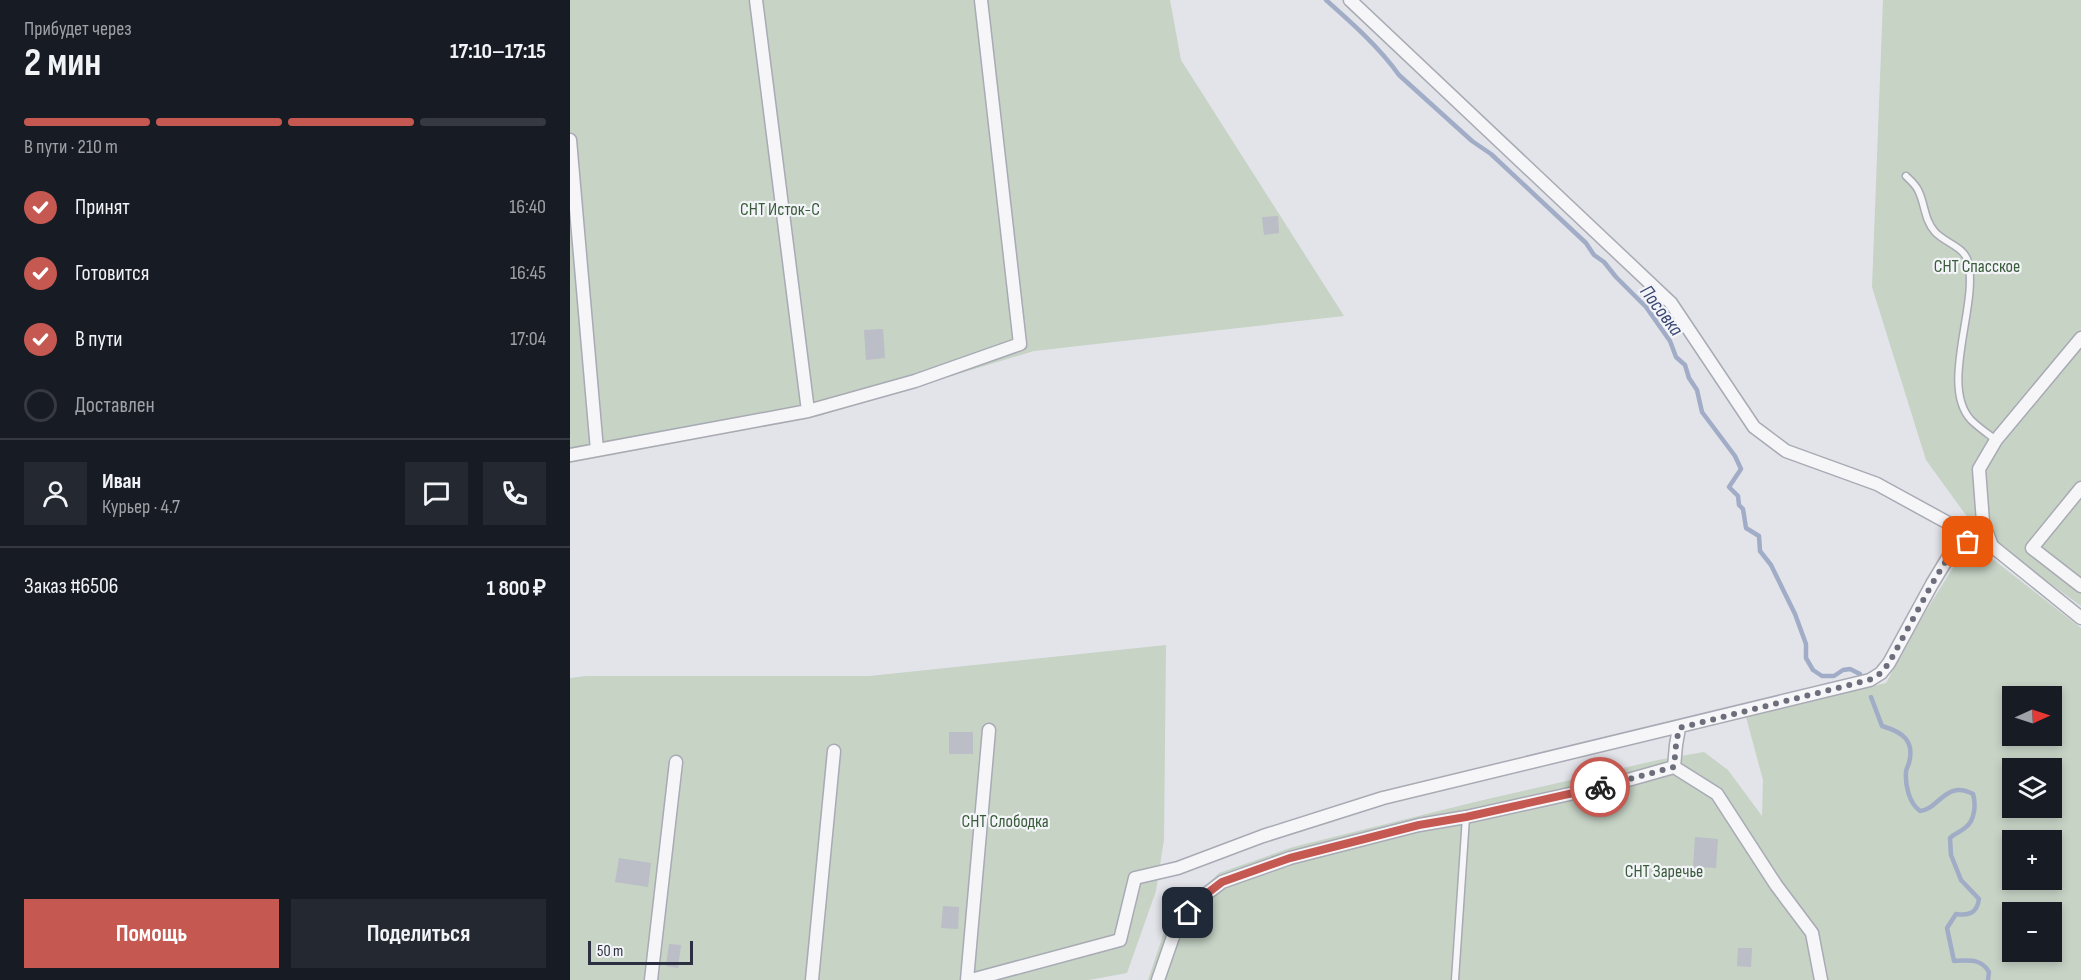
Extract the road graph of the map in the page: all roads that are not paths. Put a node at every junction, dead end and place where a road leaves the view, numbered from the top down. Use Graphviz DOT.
graph roads {
  1 [pos="756,0"];
  2 [pos="981,0"];
  3 [pos="1350,0"];
  4 [pos="570,140"];
  5 [pos="1906,176"];
  6 [pos="2081,338"];
  7 [pos="808,411"];
  8 [pos="1996,440"];
  9 [pos="597,450"];
  10 [pos="570,455"];
  11 [pos="2081,488"];
  12 [pos="1987,544"];
  13 [pos="2081,586"];
  14 [pos="2081,618"];
  15 [pos="1679,728"];
  16 [pos="989,730"];
  17 [pos="834,751"];
  18 [pos="676,762"];
  19 [pos="1674,767"];
  20 [pos="1466,817"];
  21 [pos="651,980"];
  22 [pos="812,980"];
  23 [pos="969,980"];
  24 [pos="1158,980"];
  25 [pos="1455,980"];
  26 [pos="1821,980"];
  1 -- 7 [label="street"];
  2 -- 7 [label="street"];
  3 -- 12 [label="street"];
  4 -- 9 [label="street"];
  5 -- 8 [label="lane"];
  6 -- 8 [label="street"];
  7 -- 9 [label="street"];
  8 -- 12 [label="street"];
  9 -- 10 [label="street"];
  11 -- 13 [label="street"];
  12 -- 14 [label="street"];
  12 -- 15 [label="street"];
  15 -- 19 [label="street"];
  15 -- 23 [label="street"];
  16 -- 23 [label="street"];
  17 -- 22 [label="street"];
  18 -- 21 [label="street"];
  19 -- 20 [label="street"];
  19 -- 26 [label="street"];
  20 -- 24 [label="street"];
  20 -- 25 [label="lane"];
}
